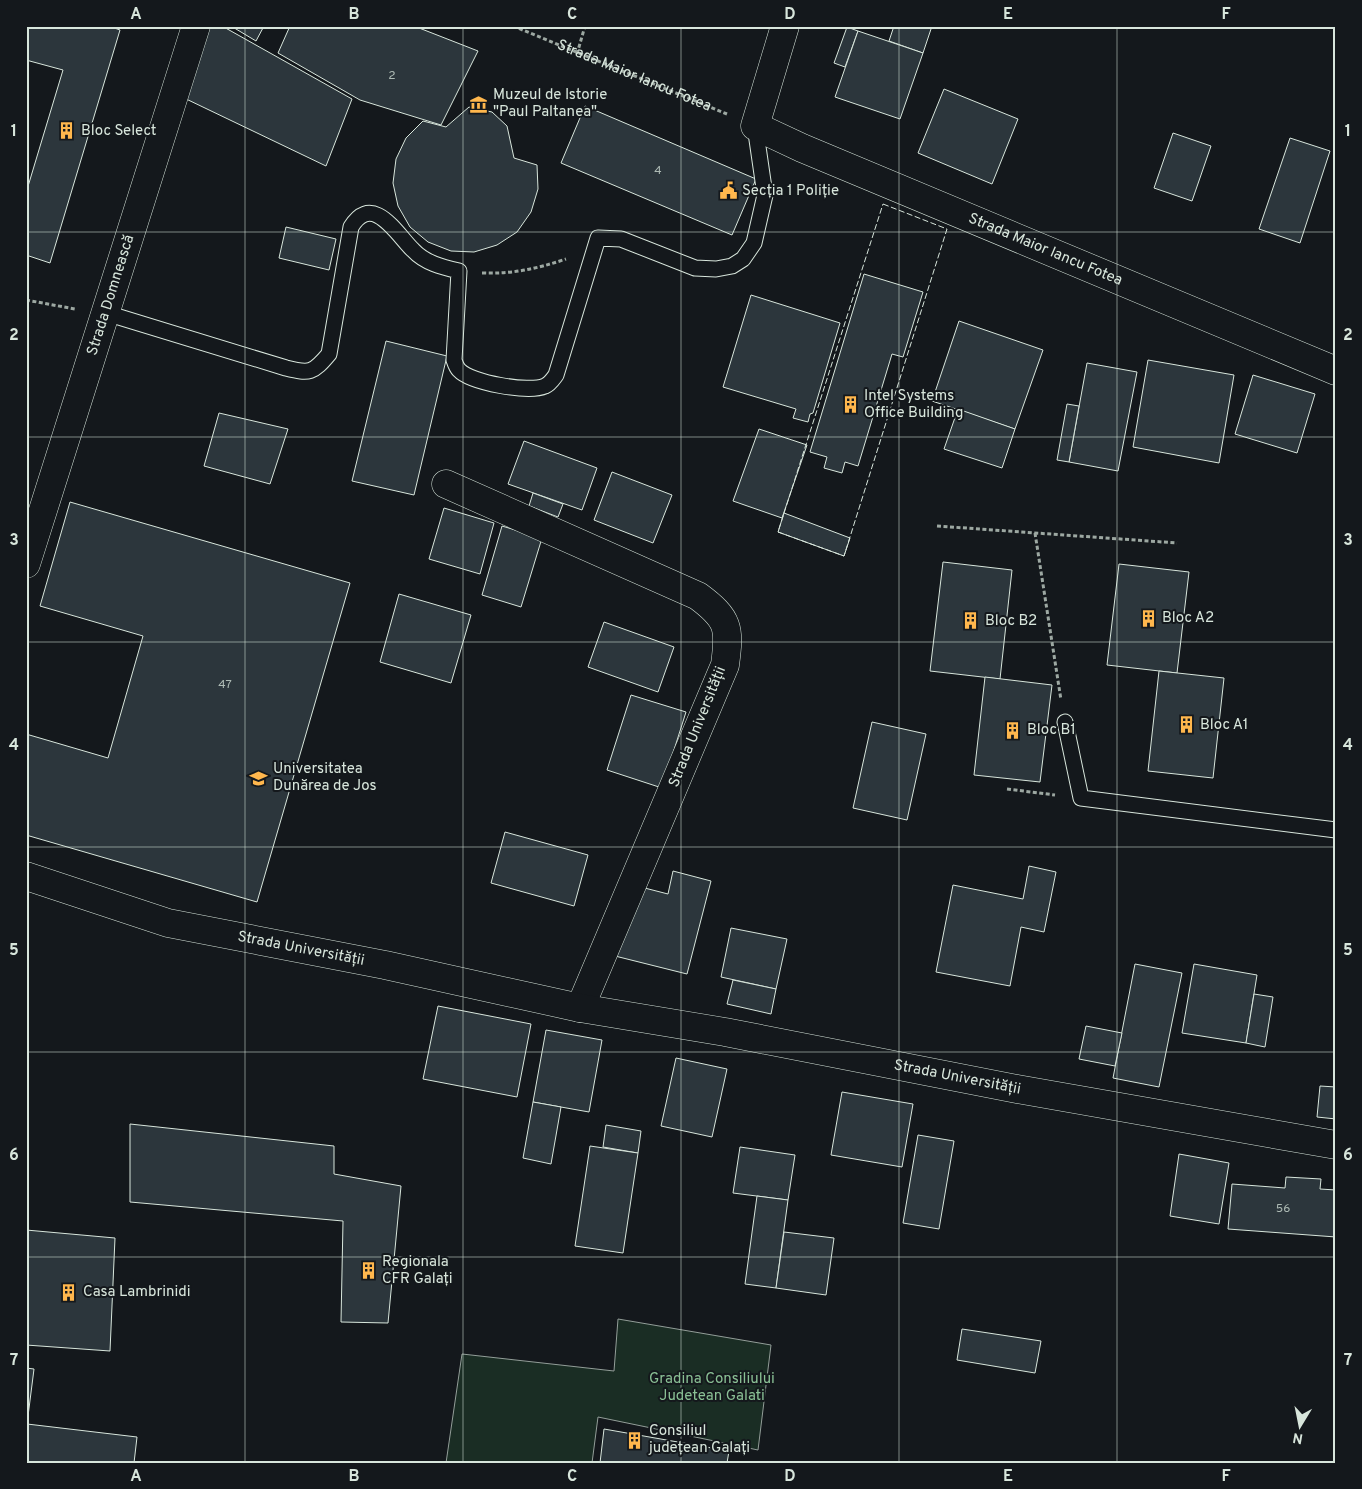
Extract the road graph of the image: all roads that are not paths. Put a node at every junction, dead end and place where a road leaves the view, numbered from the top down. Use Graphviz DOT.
graph roads {
  1 [pos="196,26"];
  2 [pos="785,26"];
  3 [pos="755,126"];
  4 [pos="106,313"];
  5 [pos="1336,370"];
  6 [pos="446,484"];
  7 [pos="26,564"];
  8 [pos="1064,722"];
  9 [pos="1336,830"];
  10 [pos="26,876"];
  11 [pos="580,1008"];
  12 [pos="1336,1145"];
  1 -- 4 [label="street, Strada Domnească"];
  2 -- 3 [label="street"];
  3 -- 4 [label="lane"];
  3 -- 5 [label="street, Strada Maior Iancu Fotea"];
  4 -- 7 [label="street, Strada Domnească"];
  6 -- 11 [label="street, Strada Universității"];
  8 -- 9 [label="lane"];
  10 -- 11 [label="street, Strada Universității"];
  11 -- 12 [label="street, Strada Universității"];
}
